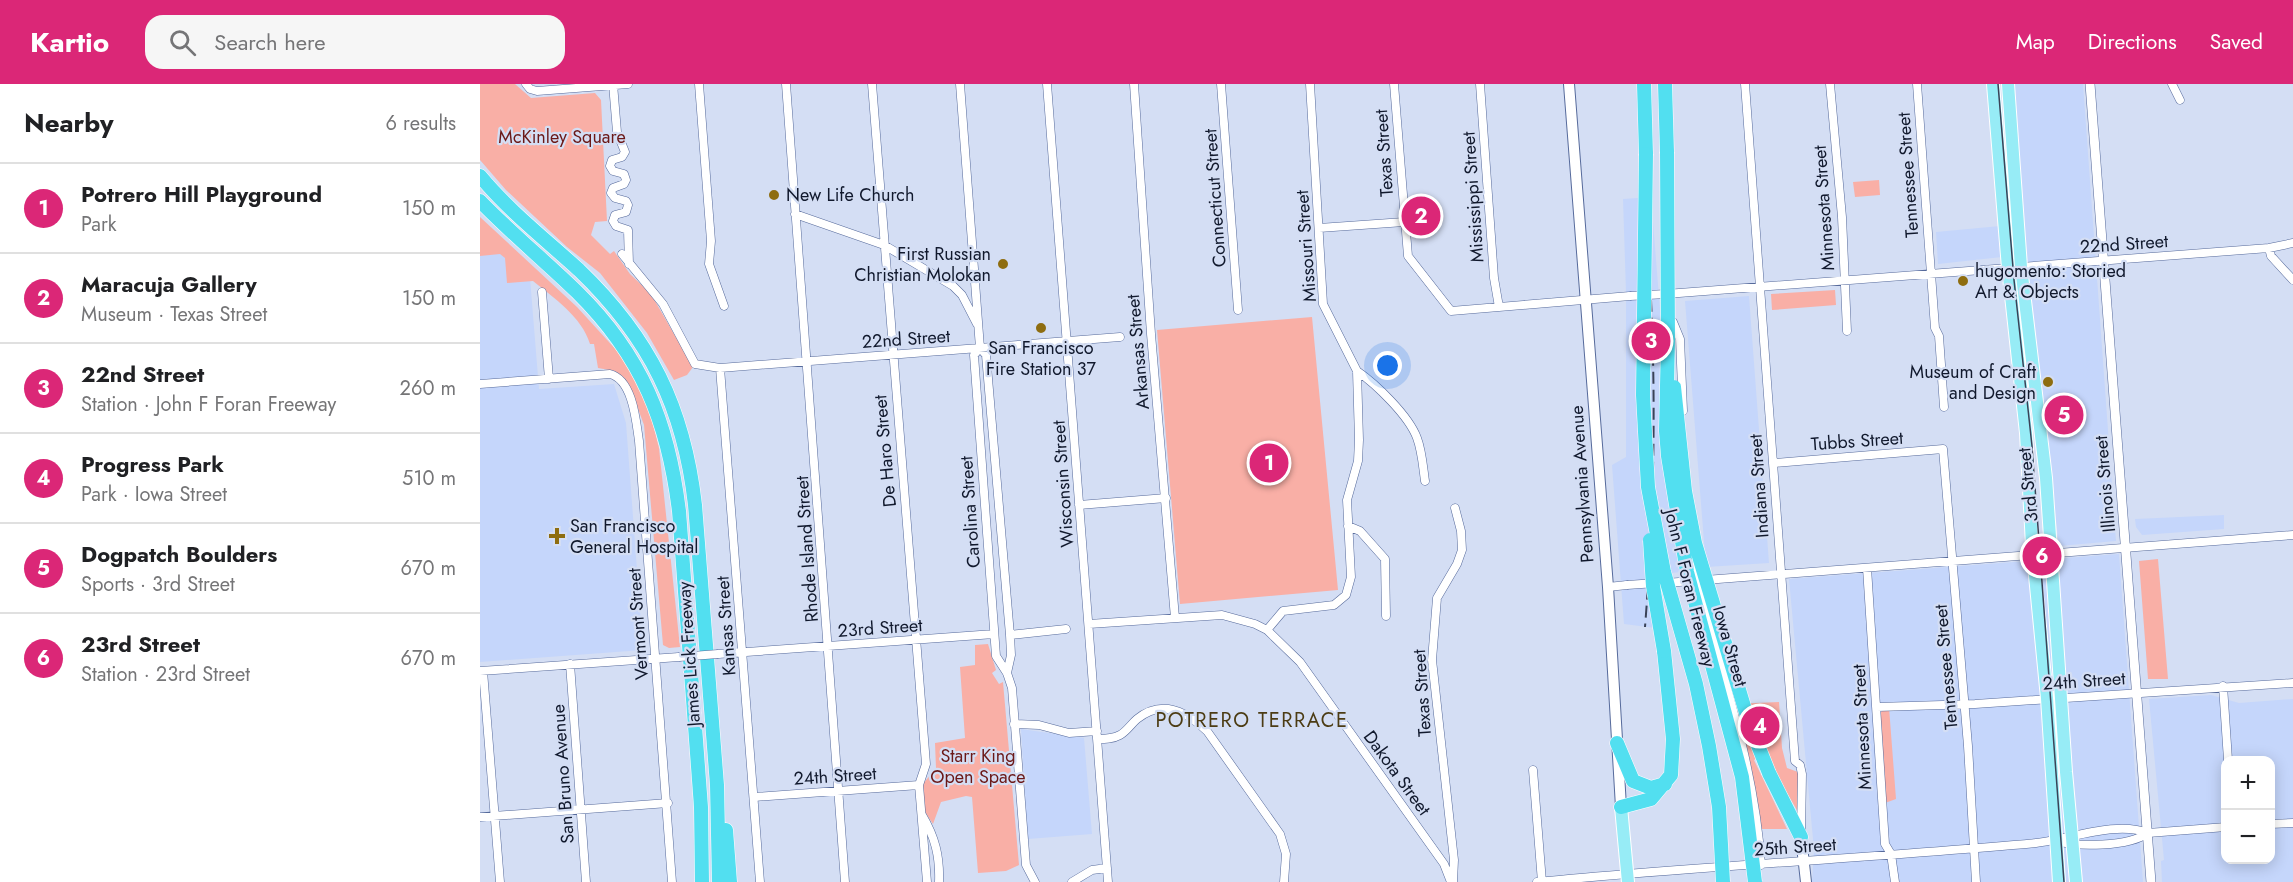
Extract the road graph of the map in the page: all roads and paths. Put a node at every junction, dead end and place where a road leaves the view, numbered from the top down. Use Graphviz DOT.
graph roads {
  1 [pos="628,84"];
  2 [pos="699,84"];
  3 [pos="786,84"];
  4 [pos="873,84"];
  5 [pos="960,84"];
  6 [pos="1047,84"];
  7 [pos="1134,84"];
  8 [pos="1221,84"];
  9 [pos="1310,84"];
  10 [pos="1394,84"];
  11 [pos="1480,84"];
  12 [pos="1569,84"];
  13 [pos="1644,84"];
  14 [pos="1665,84"];
  15 [pos="1745,84"];
  16 [pos="1830,84"];
  17 [pos="1917,84"];
  18 [pos="1993,84"];
  19 [pos="2008,84"];
  20 [pos="2090,84"];
  21 [pos="2172,84"];
  22 [pos="613,85"];
  23 [pos="528,87"];
  24 [pos="2180,100"];
  25 [pos="480,176"];
  26 [pos="480,201"];
  27 [pos="795,214"];
  28 [pos="1404,222"];
  29 [pos="1319,228"];
  30 [pos="2293,243"];
  31 [pos="884,245"];
  32 [pos="2269,248"];
  33 [pos="622,254"];
  34 [pos="1408,256"];
  35 [pos="2104,261"];
  36 [pos="629,264"];
  37 [pos="2021,267"];
  38 [pos="2007,268"];
  39 [pos="1931,274"];
  40 [pos="2293,280"];
  41 [pos="1844,281"];
  42 [pos="1761,287"];
  43 [pos="542,292"];
  44 [pos="1668,294"];
  45 [pos="1586,300"];
  46 [pos="724,306"];
  47 [pos="1498,307"];
  48 [pos="1238,310"];
  49 [pos="980,331"];
  50 [pos="1847,331"];
  51 [pos="1120,337"];
  52 [pos="1668,340"];
  53 [pos="1067,341"];
  54 [pos="981,348"];
  55 [pos="892,355"];
  56 [pos="807,361"];
  57 [pos="720,368"];
  58 [pos="1357,370"];
  59 [pos="549,379"];
  60 [pos="480,384"];
  61 [pos="1944,407"];
  62 [pos="1943,449"];
  63 [pos="1645,458"];
  64 [pos="1774,463"];
  65 [pos="1425,481"];
  66 [pos="1166,498"];
  67 [pos="1079,505"];
  68 [pos="1455,508"];
  69 [pos="1348,526"];
  70 [pos="2293,535"];
  71 [pos="2126,548"];
  72 [pos="2052,554"];
  73 [pos="2033,556"];
  74 [pos="1951,562"];
  75 [pos="1867,568"];
  76 [pos="1782,574"];
  77 [pos="1696,580"];
  78 [pos="1608,587"];
  79 [pos="1386,616"];
  80 [pos="1174,618"];
  81 [pos="1089,624"];
  82 [pos="1066,629"];
  83 [pos="1267,630"];
  84 [pos="994,634"];
  85 [pos="1010,635"];
  86 [pos="916,640"];
  87 [pos="829,646"];
  88 [pos="743,652"];
  89 [pos="655,658"];
  90 [pos="570,664"];
  91 [pos="482,671"];
  92 [pos="1007,673"];
  93 [pos="2293,683"];
  94 [pos="2223,686"];
  95 [pos="2136,692"];
  96 [pos="2047,698"];
  97 [pos="2061,698"];
  98 [pos="1965,705"];
  99 [pos="1877,707"];
  100 [pos="1014,724"];
  101 [pos="1097,735"];
  102 [pos="1617,743"];
  103 [pos="2228,756"];
  104 [pos="1533,770"];
  105 [pos="1665,784"];
  106 [pos="717,785"];
  107 [pos="919,785"];
  108 [pos="838,791"];
  109 [pos="754,797"];
  110 [pos="668,803"];
  111 [pos="1621,807"];
  112 [pos="581,809"];
  113 [pos="921,813"];
  114 [pos="495,816"];
  115 [pos="480,817"];
  116 [pos="2293,823"];
  117 [pos="2275,824"];
  118 [pos="2221,827"];
  119 [pos="2148,833"];
  120 [pos="1801,837"];
  121 [pos="2073,840"];
  122 [pos="2055,841"];
  123 [pos="1974,849"];
  124 [pos="1891,854"];
  125 [pos="1804,861"];
  126 [pos="1761,864"];
  127 [pos="1107,868"];
  128 [pos="1628,878"];
  129 [pos="1076,881"];
  130 [pos="500,882"];
  131 [pos="586,882"];
  132 [pos="672,882"];
  133 [pos="702,882"];
  134 [pos="719,882"];
  135 [pos="730,882"];
  136 [pos="760,882"];
  137 [pos="845,882"];
  138 [pos="927,882"];
  139 [pos="939,882"];
  140 [pos="1035,882"];
  141 [pos="1108,882"];
  142 [pos="1284,882"];
  143 [pos="1452,882"];
  144 [pos="1537,882"];
  145 [pos="1542,882"];
  146 [pos="1724,882"];
  147 [pos="1755,882"];
  148 [pos="1806,882"];
  149 [pos="1895,882"];
  150 [pos="1976,882"];
  151 [pos="2058,882"];
  152 [pos="2076,882"];
  153 [pos="2151,882"];
  1 -- 22 [label="street"];
  2 -- 46 [label="street"];
  3 -- 27 [label="street, Rhode Island Street"];
  4 -- 31 [label="street, De Haro Street"];
  5 -- 49 [label="street, Carolina Street"];
  6 -- 53 [label="street, Wisconsin Street"];
  7 -- 66 [label="street, Arkansas Street"];
  8 -- 48 [label="street, Connecticut Street"];
  9 -- 29 [label="street, Missouri Street"];
  10 -- 28 [label="street, Texas Street"];
  11 -- 47 [label="street, Mississippi Street"];
  12 -- 45 [label="main road, Pennsylvania Avenue"];
  13 -- 63 [label="highway, John F Foran Freeway, bridge"];
  14 -- 52 [label="highway, bridge"];
  15 -- 42 [label="street, Indiana Street"];
  16 -- 41 [label="street, Minnesota Street"];
  17 -- 39 [label="street, Tennessee Street"];
  18 -- 38 [label="main road, 3rd Street"];
  19 -- 37 [label="main road, 3rd Street"];
  20 -- 35 [label="street, Illinois Street"];
  21 -- 24 [label="street"];
  22 -- 23 [label="street"];
  22 -- 36 [label="street"];
  25 -- 106 [label="highway, James Lick Freeway"];
  26 -- 133 [label="highway, James Lick Freeway"];
  27 -- 31 [label="street"];
  27 -- 56 [label="street, Rhode Island Street"];
  28 -- 29 [label="street"];
  28 -- 34 [label="street, Texas Street"];
  29 -- 58 [label="street, Missouri Street"];
  30 -- 32 [label="street, 22nd Street"];
  31 -- 49 [label="street"];
  31 -- 55 [label="street, De Haro Street"];
  32 -- 35 [label="street, 22nd Street"];
  32 -- 40 [label="street"];
  33 -- 36 [label="street"];
  34 -- 47 [label="street, 22nd Street"];
  35 -- 37 [label="street, 22nd Street"];
  35 -- 71 [label="street, Illinois Street"];
  36 -- 57 [label="street, 22nd Street"];
  37 -- 38 [label="street, 22nd Street"];
  37 -- 72 [label="main road, 3rd Street"];
  38 -- 39 [label="street, 22nd Street"];
  38 -- 73 [label="main road, 3rd Street"];
  39 -- 41 [label="street, 22nd Street"];
  39 -- 61 [label="street, Tennessee Street"];
  41 -- 42 [label="street, 22nd Street"];
  41 -- 50 [label="street, Minnesota Street"];
  42 -- 44 [label="street, 22nd Street"];
  42 -- 64 [label="street, Indiana Street"];
  43 -- 59 [label="street"];
  44 -- 45 [label="street, 22nd Street, bridge"];
  44 -- 77 [label="street, Iowa Street"];
  45 -- 47 [label="street, 22nd Street"];
  45 -- 78 [label="main road, Pennsylvania Avenue"];
  49 -- 54 [label="street, Carolina Street"];
  51 -- 53 [label="street, 22nd Street"];
  52 -- 120 [label="highway, bridge"];
  52 -- 147 [label="highway, bridge"];
  53 -- 54 [label="street, 22nd Street"];
  53 -- 67 [label="street, Wisconsin Street"];
  54 -- 55 [label="street, 22nd Street"];
  54 -- 84 [label="street, Carolina Street"];
  54 -- 85 [label="street, Carolina Street"];
  55 -- 56 [label="street, 22nd Street"];
  55 -- 86 [label="street, De Haro Street"];
  56 -- 57 [label="street, 22nd Street"];
  56 -- 87 [label="street, Rhode Island Street"];
  57 -- 88 [label="street, Kansas Street"];
  58 -- 65 [label="street"];
  58 -- 69 [label="street, Missouri Street"];
  59 -- 60 [label="street"];
  59 -- 89 [label="street, Vermont Street"];
  62 -- 64 [label="street, Tubbs Street"];
  62 -- 74 [label="street, Tennessee Street"];
  63 -- 105 [label="highway, bridge"];
  63 -- 146 [label="highway, John F Foran Freeway, bridge"];
  64 -- 76 [label="street, Indiana Street"];
  66 -- 67 [label="street"];
  66 -- 80 [label="street, Arkansas Street"];
  67 -- 81 [label="street, Wisconsin Street"];
  68 -- 143 [label="street, Texas Street"];
  69 -- 79 [label="street"];
  69 -- 83 [label="street, Missouri Street"];
  70 -- 71 [label="street"];
  71 -- 72 [label="street"];
  71 -- 95 [label="street, Illinois Street"];
  72 -- 73 [label="street"];
  72 -- 97 [label="main road, 3rd Street"];
  73 -- 74 [label="street"];
  73 -- 96 [label="main road, 3rd Street"];
  74 -- 75 [label="street"];
  74 -- 98 [label="street, Tennessee Street"];
  75 -- 76 [label="street"];
  75 -- 99 [label="street, Minnesota Street"];
  76 -- 77 [label="street"];
  76 -- 120 [label="street, Indiana Street"];
  77 -- 78 [label="street, bridge"];
  77 -- 126 [label="street, Iowa Street"];
  78 -- 102 [label="main road, Pennsylvania Avenue"];
  80 -- 81 [label="street"];
  80 -- 83 [label="street"];
  81 -- 101 [label="street, Wisconsin Street"];
  82 -- 85 [label="street"];
  83 -- 143 [label="street, Dakota Street"];
  84 -- 86 [label="street, 23rd Street"];
  84 -- 92 [label="street, Carolina Street"];
  85 -- 92 [label="street, Carolina Street"];
  86 -- 87 [label="street, 23rd Street"];
  86 -- 107 [label="street, De Haro Street"];
  87 -- 88 [label="street, 23rd Street"];
  87 -- 108 [label="street, Rhode Island Street"];
  88 -- 89 [label="street, 23rd Street, bridge"];
  88 -- 109 [label="street, Kansas Street"];
  89 -- 90 [label="street, 23rd Street"];
  89 -- 110 [label="street, Vermont Street"];
  90 -- 91 [label="street, 23rd Street"];
  90 -- 112 [label="street, San Bruno Avenue"];
  91 -- 114 [label="street"];
  92 -- 100 [label="street, Carolina Street"];
  93 -- 94 [label="street, 24th Street"];
  94 -- 95 [label="street, 24th Street"];
  94 -- 103 [label="street"];
  95 -- 97 [label="street, 24th Street"];
  95 -- 119 [label="street, Illinois Street"];
  96 -- 97 [label="street, 24th Street"];
  96 -- 98 [label="street, 24th Street"];
  96 -- 122 [label="main road, 3rd Street"];
  97 -- 121 [label="main road, 3rd Street"];
  98 -- 99 [label="street, 24th Street"];
  98 -- 123 [label="street, Tennessee Street"];
  99 -- 124 [label="street, Minnesota Street"];
  100 -- 101 [label="street"];
  100 -- 140 [label="street, Carolina Street"];
  101 -- 127 [label="street, Wisconsin Street"];
  101 -- 142 [label="street"];
  102 -- 105 [label="highway"];
  102 -- 111 [label="main road, Pennsylvania Avenue"];
  104 -- 145 [label="street"];
  105 -- 111 [label="highway"];
  106 -- 134 [label="highway, James Lick Freeway"];
  106 -- 135 [label="highway"];
  107 -- 108 [label="street, 24th Street"];
  107 -- 113 [label="street, De Haro Street"];
  108 -- 109 [label="street, 24th Street"];
  108 -- 137 [label="street, Rhode Island Street"];
  109 -- 136 [label="street, Kansas Street"];
  110 -- 112 [label="street"];
  110 -- 132 [label="street, Vermont Street"];
  111 -- 128 [label="main road, Pennsylvania Avenue"];
  112 -- 114 [label="street"];
  112 -- 131 [label="street, San Bruno Avenue"];
  113 -- 138 [label="street, De Haro Street"];
  113 -- 139 [label="street, De Haro Street"];
  114 -- 115 [label="street"];
  114 -- 130 [label="street"];
  116 -- 117 [label="street"];
  118 -- 119 [label="street, 25th Street"];
  119 -- 121 [label="street, 25th Street"];
  119 -- 153 [label="street, Illinois Street"];
  120 -- 125 [label="main road, Indiana Street"];
  121 -- 122 [label="street, 25th Street"];
  121 -- 152 [label="main road, 3rd Street"];
  122 -- 123 [label="street, 25th Street"];
  122 -- 151 [label="main road, 3rd Street"];
  123 -- 124 [label="street, 25th Street"];
  123 -- 150 [label="street, Tennessee Street"];
  124 -- 125 [label="street, 25th Street"];
  124 -- 149 [label="street, Minnesota Street"];
  125 -- 126 [label="street, 25th Street"];
  125 -- 148 [label="main road, Indiana Street"];
  126 -- 128 [label="street, 25th Street"];
  127 -- 129 [label="street"];
  127 -- 141 [label="street, Wisconsin Street"];
  128 -- 145 [label="street, 25th Street"];
  144 -- 145 [label="street, 25th Street"];
}
